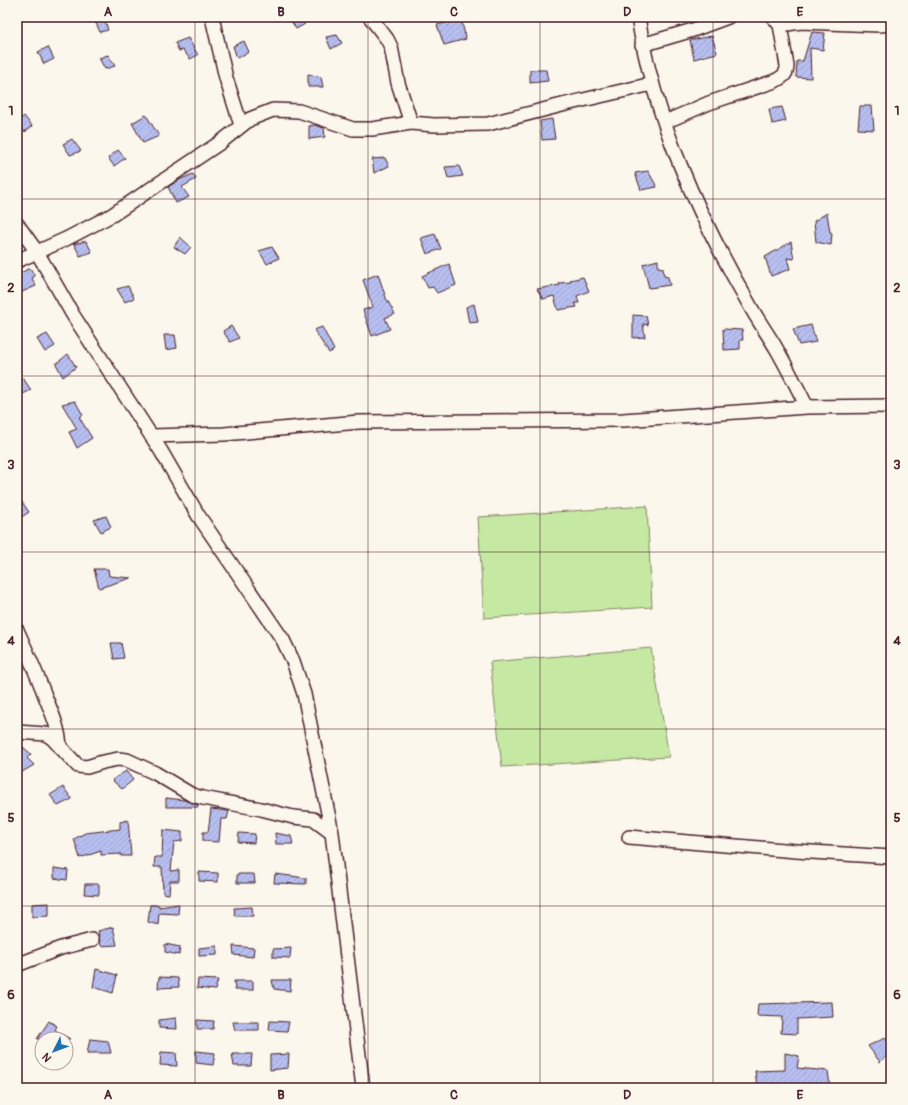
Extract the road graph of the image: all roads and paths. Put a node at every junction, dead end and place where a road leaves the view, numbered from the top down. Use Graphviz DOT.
graph roads {
  1 [pos="212,17"];
  2 [pos="370,17"];
  3 [pos="638,17"];
  4 [pos="728,17"];
  5 [pos="776,21"];
  6 [pos="891,24"];
  7 [pos="642,45"];
  8 [pos="652,84"];
  9 [pos="665,122"];
  10 [pos="411,123"];
  11 [pos="241,125"];
  12 [pos="17,224"];
  13 [pos="37,252"];
  14 [pos="17,261"];
  15 [pos="891,406"];
  16 [pos="807,407"];
  17 [pos="151,436"];
  18 [pos="17,630"];
  19 [pos="17,732"];
  20 [pos="60,747"];
  21 [pos="332,833"];
  22 [pos="629,837"];
  23 [pos="891,857"];
  24 [pos="92,940"];
  25 [pos="17,965"];
  26 [pos="363,1088"];
  1 -- 11 [label="street"];
  2 -- 10 [label="street"];
  3 -- 7 [label="street"];
  4 -- 7 [label="street"];
  5 -- 6 [label="street"];
  5 -- 9 [label="street"];
  7 -- 8 [label="street"];
  8 -- 9 [label="street"];
  8 -- 10 [label="street"];
  9 -- 16 [label="street"];
  10 -- 11 [label="street"];
  11 -- 13 [label="street"];
  12 -- 13 [label="street"];
  13 -- 14 [label="street"];
  13 -- 17 [label="street"];
  15 -- 16 [label="street"];
  16 -- 17 [label="street"];
  17 -- 21 [label="street"];
  18 -- 20 [label="street"];
  19 -- 20 [label="street"];
  20 -- 21 [label="street"];
  21 -- 26 [label="street"];
  22 -- 23 [label="street"];
  24 -- 25 [label="street"];
}
